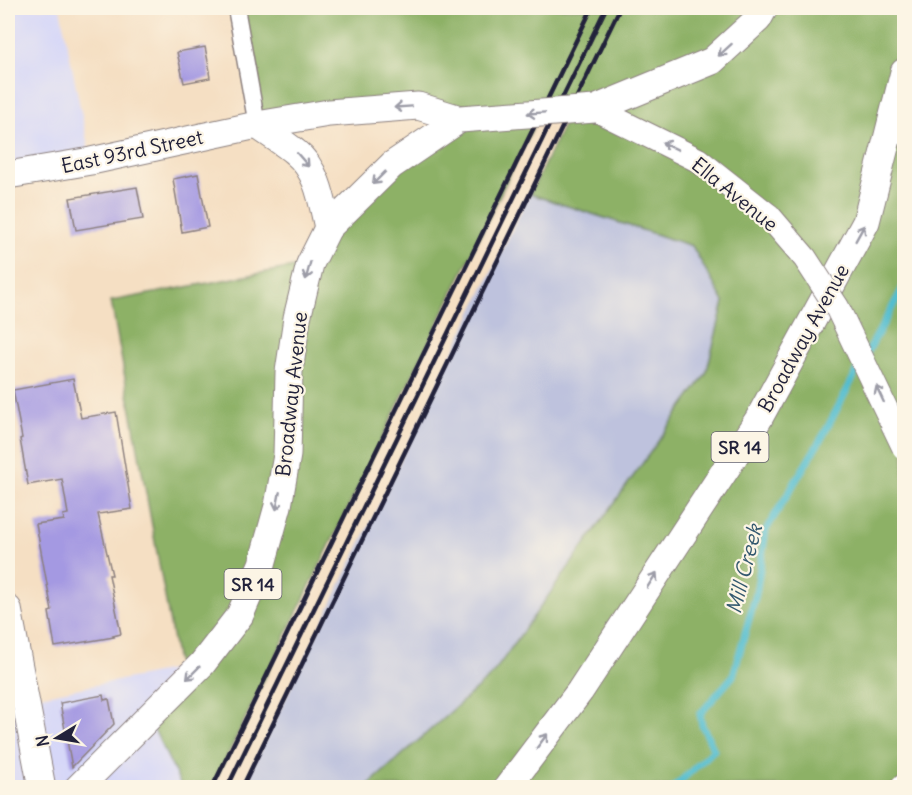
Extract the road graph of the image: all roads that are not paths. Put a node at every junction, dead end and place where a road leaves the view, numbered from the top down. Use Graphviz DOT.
graph roads {
  1 [pos="236,8"];
  2 [pos="764,8"];
  3 [pos="904,72"];
  4 [pos="595,109"];
  5 [pos="460,119"];
  6 [pos="257,125"];
  7 [pos="8,175"];
  8 [pos="328,228"];
  9 [pos="904,447"];
  10 [pos="8,609"];
  11 [pos="42,788"];
  12 [pos="78,788"];
  13 [pos="507,788"];
  1 -- 6 [label="street"];
  2 -- 4 [label="main road, Broadway Avenue / SR 14, one-way"];
  13 -- 3 [label="main road, Broadway Avenue / SR 14, one-way"];
  4 -- 5 [label="main road, Broadway Avenue / SR 14, one-way, bridge"];
  9 -- 4 [label="main road, Ella Avenue, one-way, bridge"];
  5 -- 6 [label="main road, East 93rd Street, one-way"];
  5 -- 8 [label="main road, Broadway Avenue / SR 14, one-way"];
  6 -- 7 [label="main road, East 93rd Street"];
  6 -- 8 [label="main road, one-way"];
  8 -- 12 [label="main road, Broadway Avenue / SR 14, one-way"];
  10 -- 11 [label="main road"];
}
